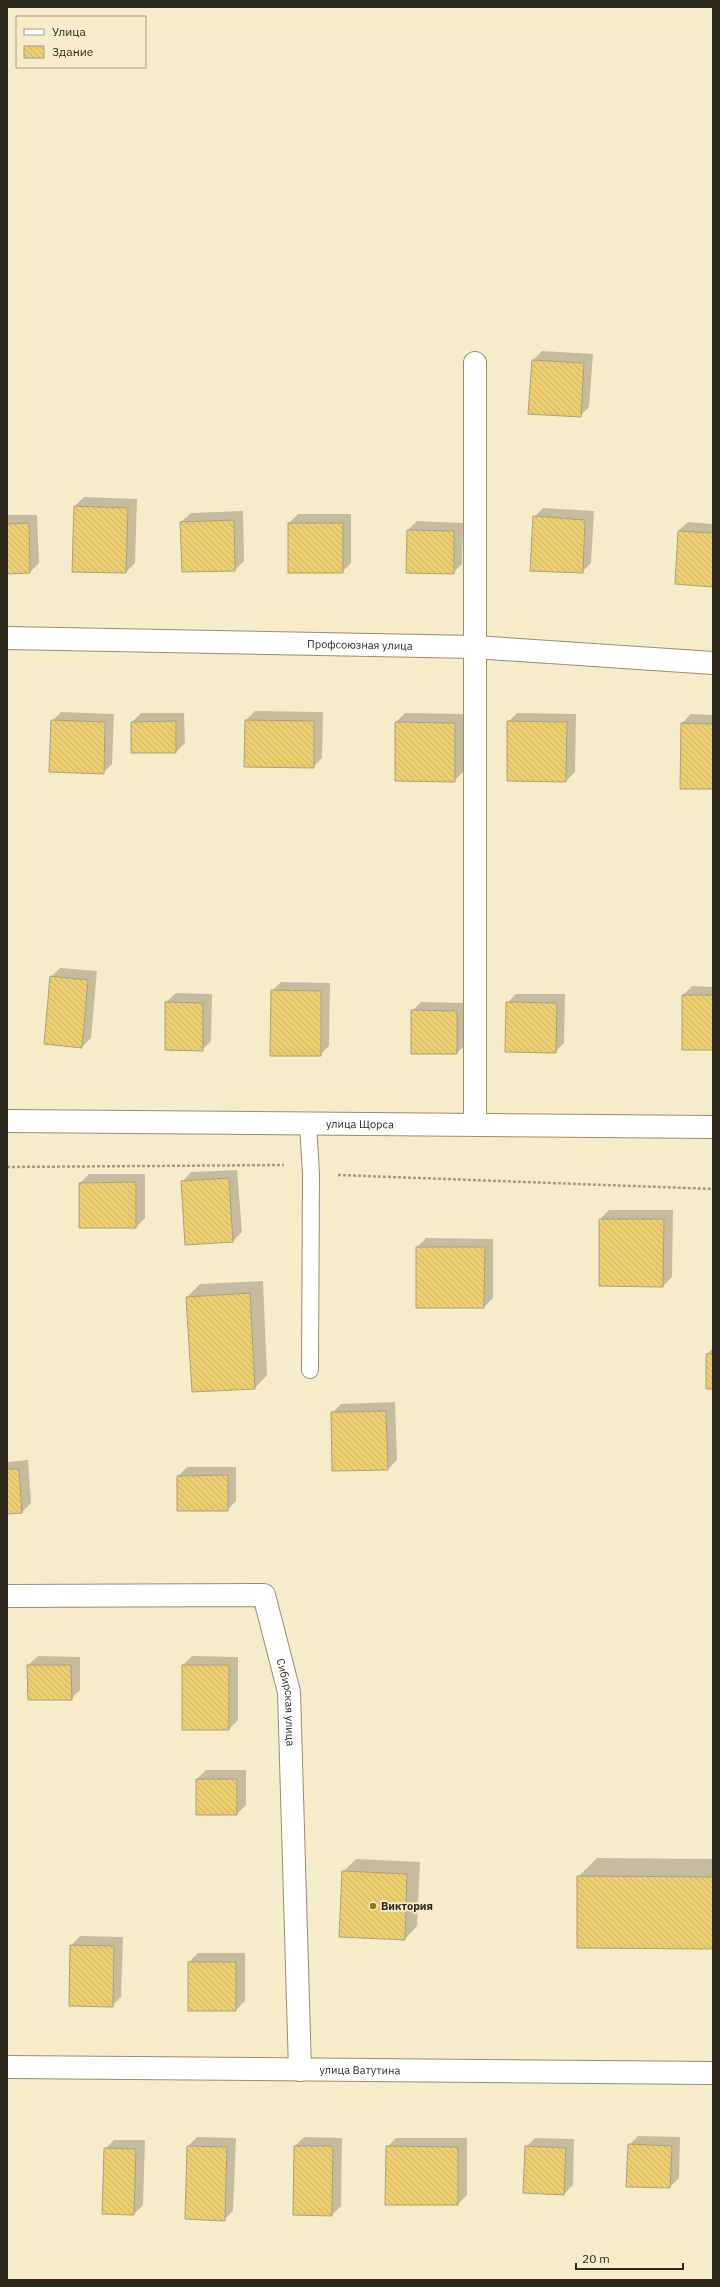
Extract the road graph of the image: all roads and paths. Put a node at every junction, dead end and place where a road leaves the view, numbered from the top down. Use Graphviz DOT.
graph roads {
  1 [pos="475,363"];
  2 [pos="7,638"];
  3 [pos="475,647"];
  4 [pos="713,663"];
  5 [pos="7,1121"];
  6 [pos="308,1124"];
  7 [pos="476,1125"];
  8 [pos="713,1127"];
  9 [pos="7,1168"];
  10 [pos="311,1174"];
  11 [pos="713,1189"];
  12 [pos="310,1370"];
  13 [pos="7,1596"];
  14 [pos="7,2067"];
  15 [pos="300,2070"];
  16 [pos="713,2074"];
  1 -- 3 [label="street"];
  2 -- 3 [label="street, Профсоюзная улица"];
  3 -- 4 [label="street, Профсоюзная улица"];
  3 -- 7 [label="street"];
  5 -- 6 [label="street, улица Щорса"];
  6 -- 7 [label="street, улица Щорса"];
  6 -- 10 [label="lane"];
  7 -- 8 [label="street, улица Щорса"];
  9 -- 10 [label="path"];
  10 -- 11 [label="path"];
  10 -- 12 [label="lane"];
  13 -- 15 [label="street, Сибирская улица"];
  14 -- 15 [label="street, улица Ватутина"];
  15 -- 16 [label="street, улица Ватутина"];
}
